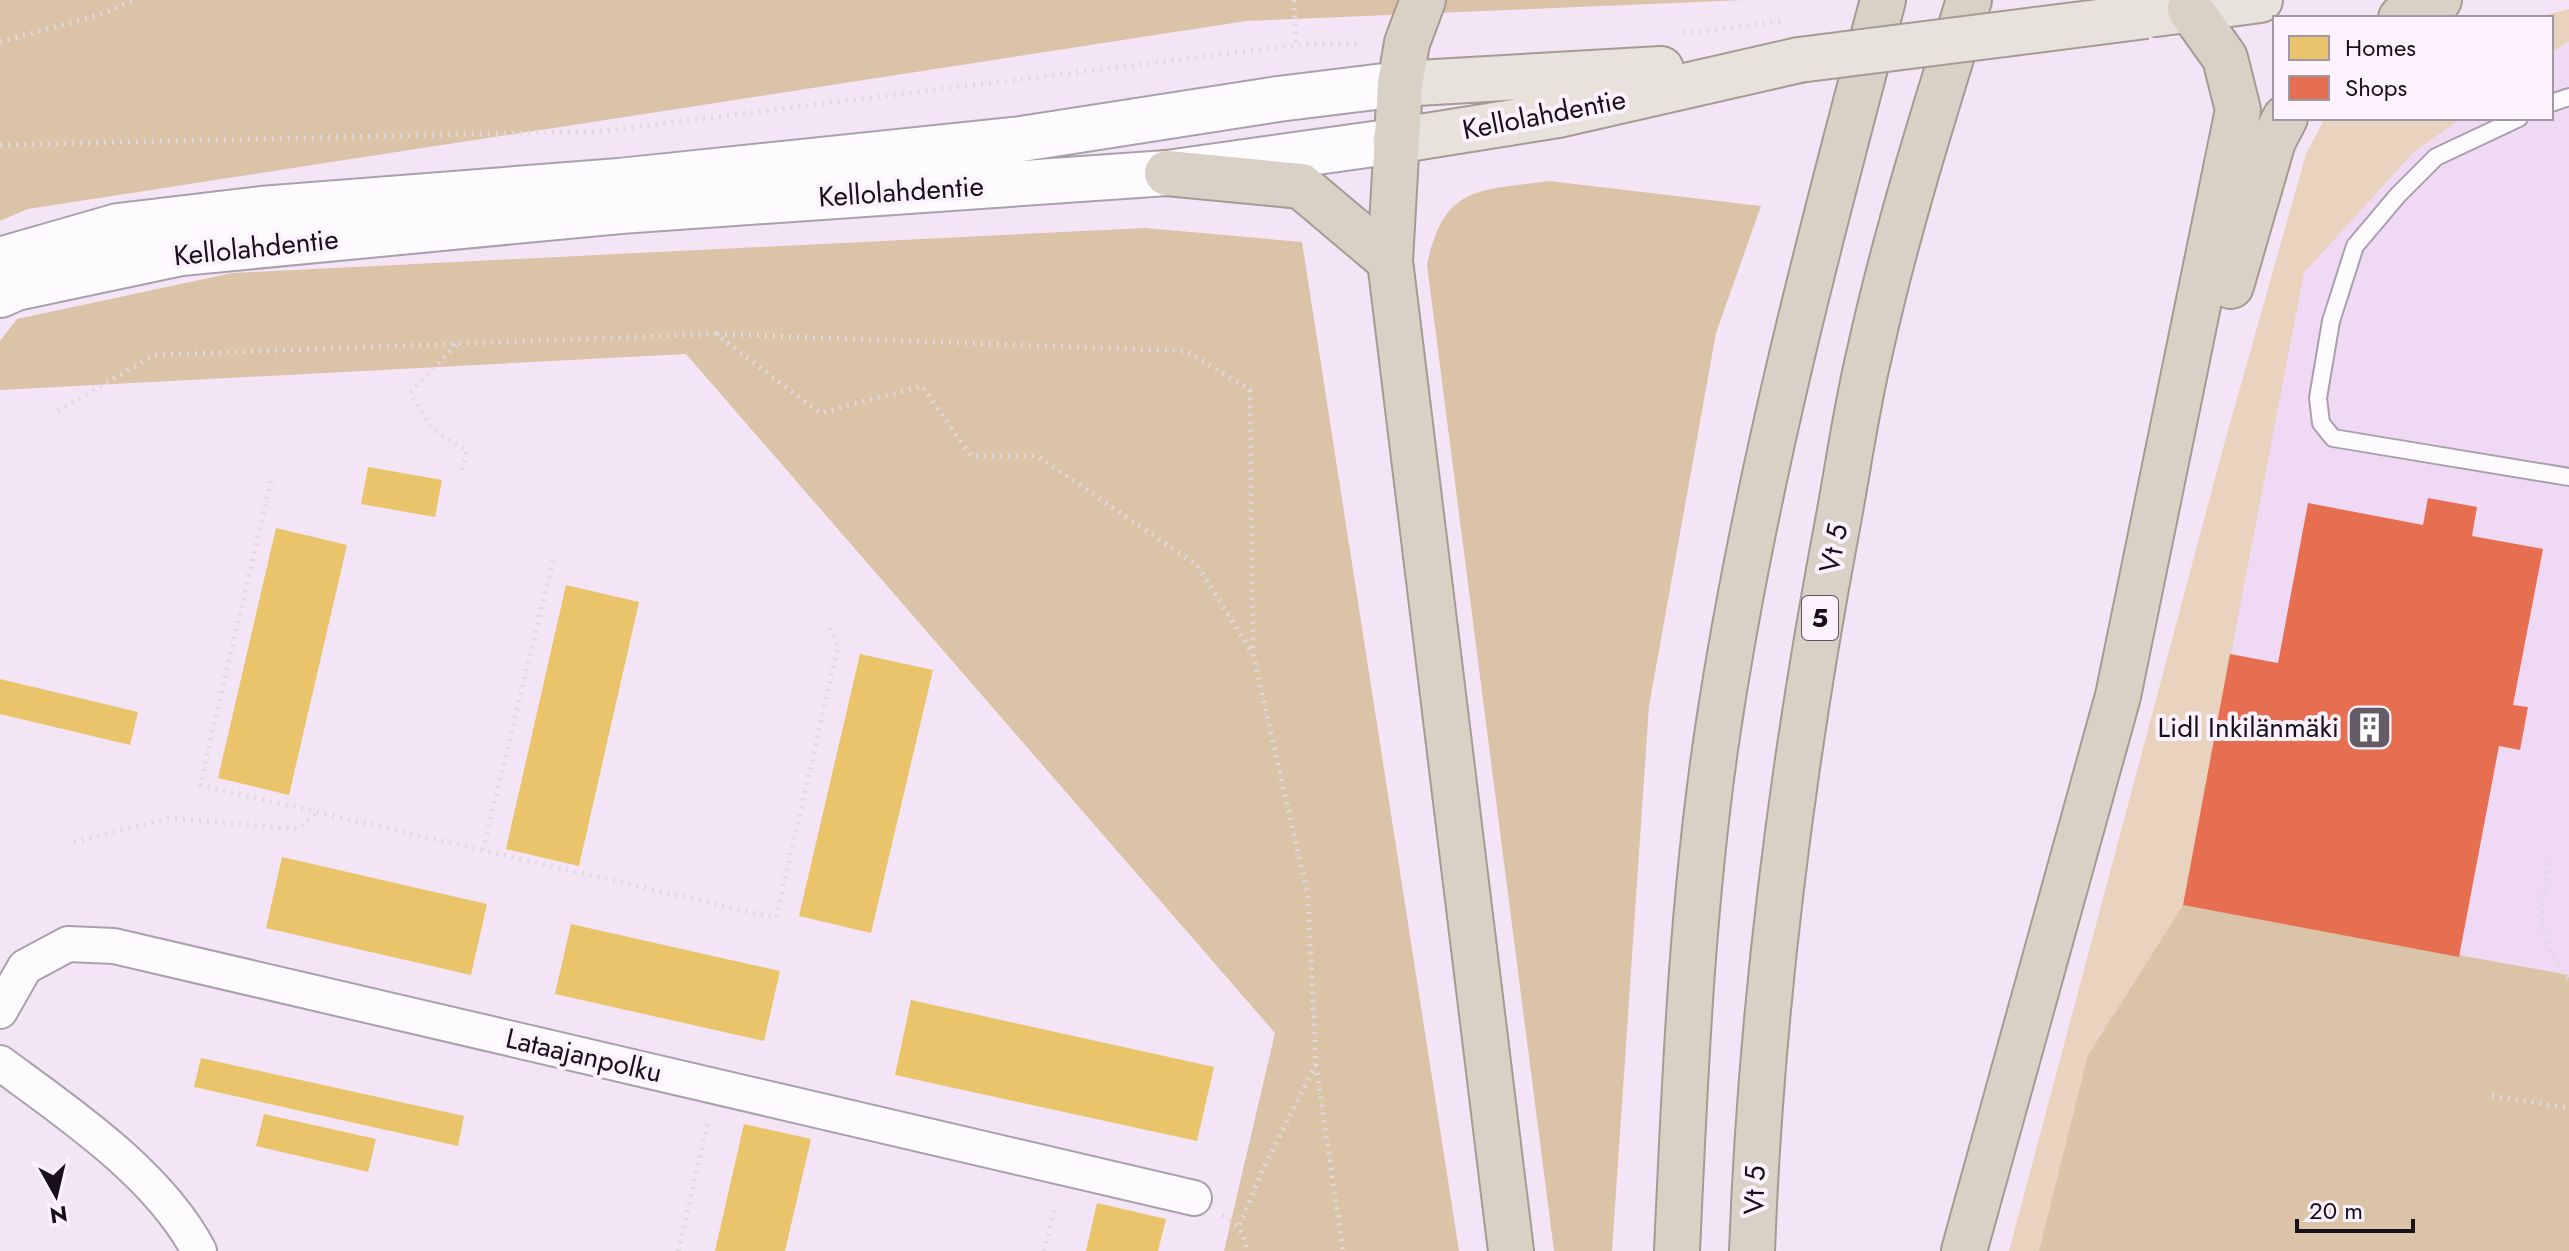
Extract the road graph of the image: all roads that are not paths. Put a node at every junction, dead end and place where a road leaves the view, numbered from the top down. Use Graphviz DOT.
graph roads {
  1 [pos="1423,0"];
  2 [pos="1883,0"];
  3 [pos="1969,0"];
  4 [pos="2260,0"];
  5 [pos="2439,0"];
  6 [pos="2190,9"];
  7 [pos="2405,16"];
  8 [pos="1799,60"];
  9 [pos="1404,64"];
  10 [pos="2284,120"];
  11 [pos="2515,120"];
  12 [pos="1395,141"];
  13 [pos="1167,173"];
  14 [pos="0,260"];
  15 [pos="1390,261"];
  16 [pos="0,295"];
  17 [pos="2569,477"];
  18 [pos="2118,696"];
  19 [pos="0,1011"];
  20 [pos="0,1063"];
  21 [pos="1194,1198"];
  22 [pos="199,1251"];
  23 [pos="1511,1251"];
  24 [pos="1677,1251"];
  25 [pos="1752,1251"];
  26 [pos="1964,1251"];
  1 -- 9 [label="highway"];
  2 -- 24 [label="highway"];
  3 -- 25 [label="highway, Vt 5 / 5"];
  4 -- 6 [label="main road, Kellolahdentie"];
  5 -- 7 [label="highway"];
  6 -- 8 [label="main road, Kellolahdentie, bridge"];
  6 -- 18 [label="highway"];
  8 -- 9 [label="main road, Kellolahdentie"];
  8 -- 12 [label="main road, Kellolahdentie"];
  9 -- 12 [label="highway"];
  9 -- 14 [label="main road, Kellolahdentie"];
  10 -- 18 [label="highway"];
  11 -- 17 [label="lane"];
  12 -- 13 [label="main road, Kellolahdentie"];
  12 -- 15 [label="highway"];
  13 -- 15 [label="highway"];
  13 -- 16 [label="main road, Kellolahdentie"];
  15 -- 23 [label="highway"];
  18 -- 26 [label="highway"];
  19 -- 21 [label="street, Lataajanpolku"];
  20 -- 22 [label="street"];
}
